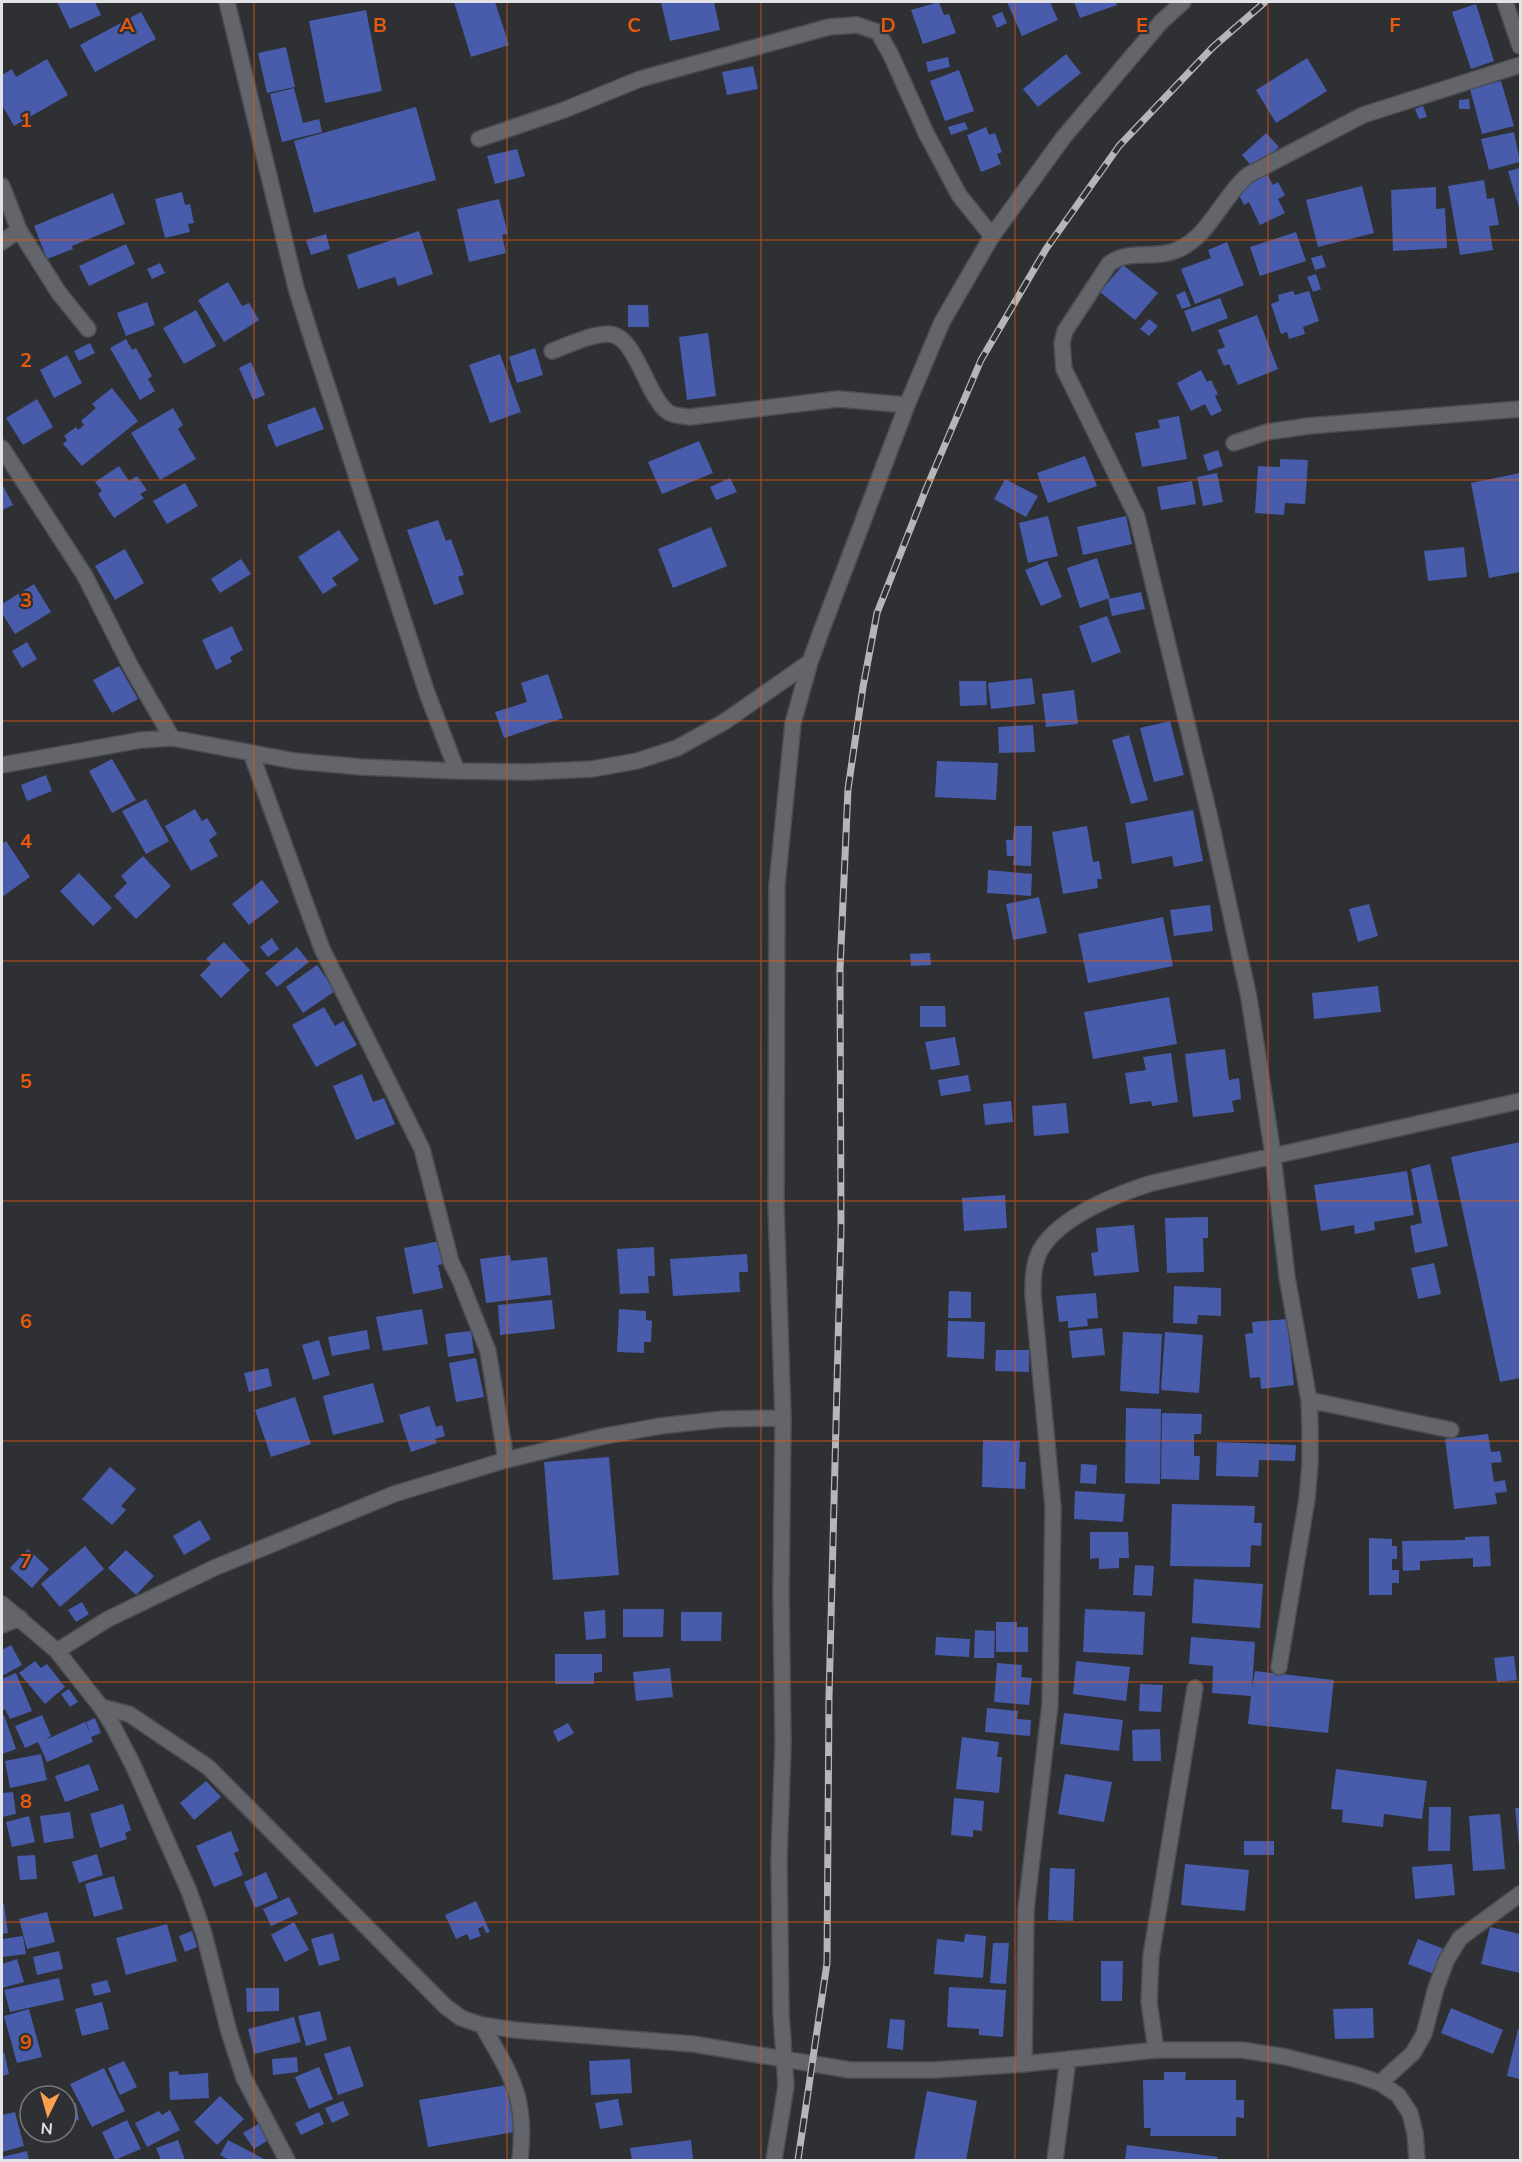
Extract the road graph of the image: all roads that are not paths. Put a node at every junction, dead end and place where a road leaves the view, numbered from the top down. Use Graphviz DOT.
graph roads {
  1 [pos="227,2"];
  2 [pos="1183,2"];
  3 [pos="1505,2"];
  4 [pos="1521,46"];
  5 [pos="1521,65"];
  6 [pos="479,140"];
  7 [pos="2,186"];
  8 [pos="19,230"];
  9 [pos="992,236"];
  10 [pos="2,242"];
  11 [pos="88,329"];
  12 [pos="552,351"];
  13 [pos="908,405"];
  14 [pos="1521,409"];
  15 [pos="1234,443"];
  16 [pos="2,448"];
  17 [pos="810,662"];
  18 [pos="172,738"];
  19 [pos="251,753"];
  20 [pos="2,765"];
  21 [pos="457,771"];
  22 [pos="1521,1101"];
  23 [pos="1274,1155"];
  24 [pos="1309,1400"];
  25 [pos="783,1418"];
  26 [pos="1451,1430"];
  27 [pos="506,1460"];
  28 [pos="2,1604"];
  29 [pos="20,1618"];
  30 [pos="2,1625"];
  31 [pos="57,1651"];
  32 [pos="1279,1667"];
  33 [pos="1195,1688"];
  34 [pos="101,1707"];
  35 [pos="1521,1894"];
  36 [pos="482,2025"];
  37 [pos="1156,2050"];
  38 [pos="786,2059"];
  39 [pos="1068,2059"];
  40 [pos="1024,2064"];
  41 [pos="1380,2083"];
  42 [pos="287,2160"];
  43 [pos="520,2160"];
  44 [pos="774,2160"];
  45 [pos="1055,2160"];
  46 [pos="1416,2160"];
  1 -- 21 [label="street"];
  2 -- 9 [label="street"];
  3 -- 4 [label="street"];
  5 -- 23 [label="street"];
  6 -- 9 [label="street"];
  7 -- 8 [label="street"];
  8 -- 10 [label="street"];
  8 -- 11 [label="street"];
  9 -- 13 [label="street"];
  12 -- 13 [label="street"];
  13 -- 17 [label="street"];
  14 -- 15 [label="street"];
  16 -- 18 [label="street"];
  17 -- 21 [label="street"];
  17 -- 25 [label="street"];
  18 -- 19 [label="street"];
  18 -- 20 [label="street"];
  19 -- 21 [label="street"];
  19 -- 27 [label="street"];
  22 -- 23 [label="street"];
  23 -- 24 [label="street"];
  23 -- 40 [label="street"];
  24 -- 26 [label="street"];
  24 -- 32 [label="street"];
  25 -- 27 [label="street"];
  25 -- 38 [label="street"];
  27 -- 31 [label="street"];
  28 -- 29 [label="street"];
  29 -- 30 [label="street"];
  29 -- 31 [label="street"];
  31 -- 34 [label="street"];
  33 -- 37 [label="street"];
  34 -- 36 [label="street"];
  34 -- 42 [label="street"];
  35 -- 41 [label="street"];
  36 -- 38 [label="street"];
  36 -- 43 [label="street"];
  37 -- 39 [label="street"];
  37 -- 41 [label="street"];
  38 -- 40 [label="street"];
  38 -- 44 [label="street"];
  39 -- 40 [label="street"];
  39 -- 45 [label="street"];
  41 -- 46 [label="street"];
}
